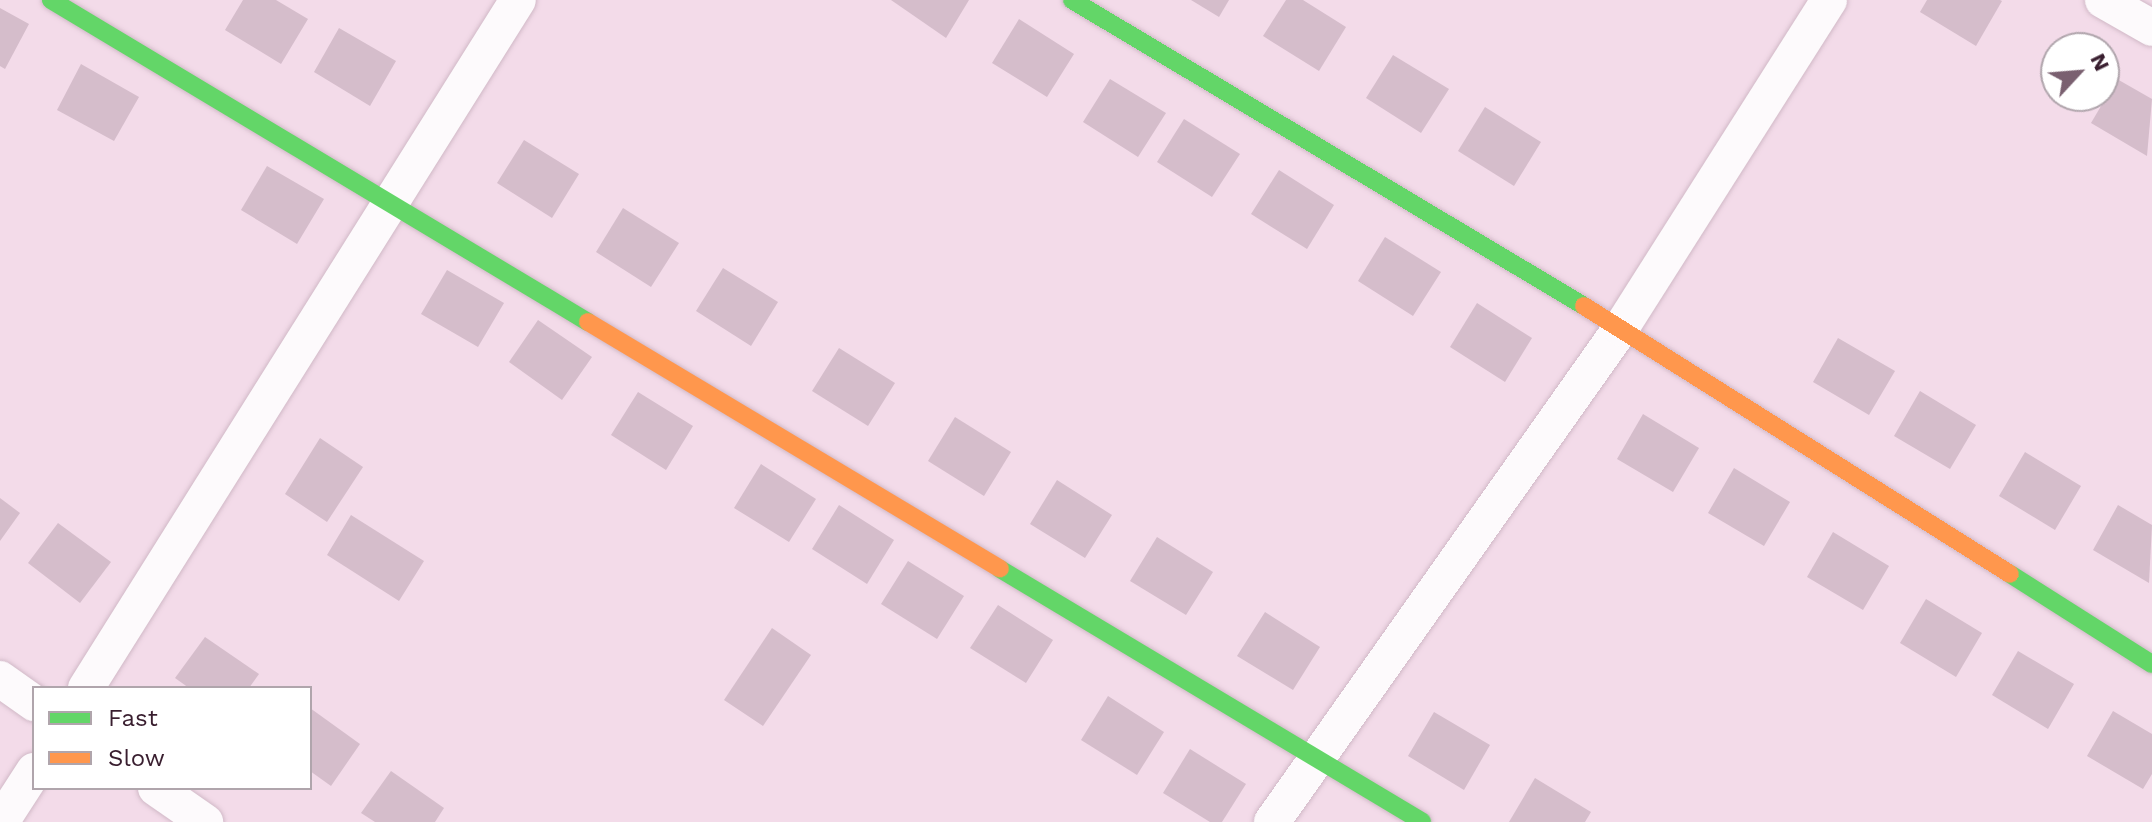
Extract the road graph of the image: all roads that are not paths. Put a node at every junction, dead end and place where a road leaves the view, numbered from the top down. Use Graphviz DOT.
graph roads {
  1 [pos="51,0"];
  2 [pos="518,0"];
  3 [pos="1072,0"];
  4 [pos="1829,0"];
  5 [pos="2103,0"];
  6 [pos="2152,28"];
  7 [pos="393,201"];
  8 [pos="1621,328"];
  9 [pos="2152,664"];
  10 [pos="0,679"];
  11 [pos="87,686"];
  12 [pos="32,702"];
  13 [pos="1319,756"];
  14 [pos="32,774"];
  15 [pos="159,790"];
  16 [pos="1,822"];
  17 [pos="205,822"];
  18 [pos="1272,822"];
  19 [pos="1422,822"];
  1 -- 7 [label="street"];
  2 -- 7 [label="street"];
  3 -- 8 [label="street"];
  4 -- 8 [label="street"];
  5 -- 6 [label="street"];
  7 -- 11 [label="street"];
  7 -- 13 [label="street"];
  8 -- 9 [label="street"];
  8 -- 13 [label="street"];
  10 -- 12 [label="street"];
  13 -- 18 [label="street"];
  13 -- 19 [label="street"];
  14 -- 16 [label="street"];
  15 -- 17 [label="street"];
}
